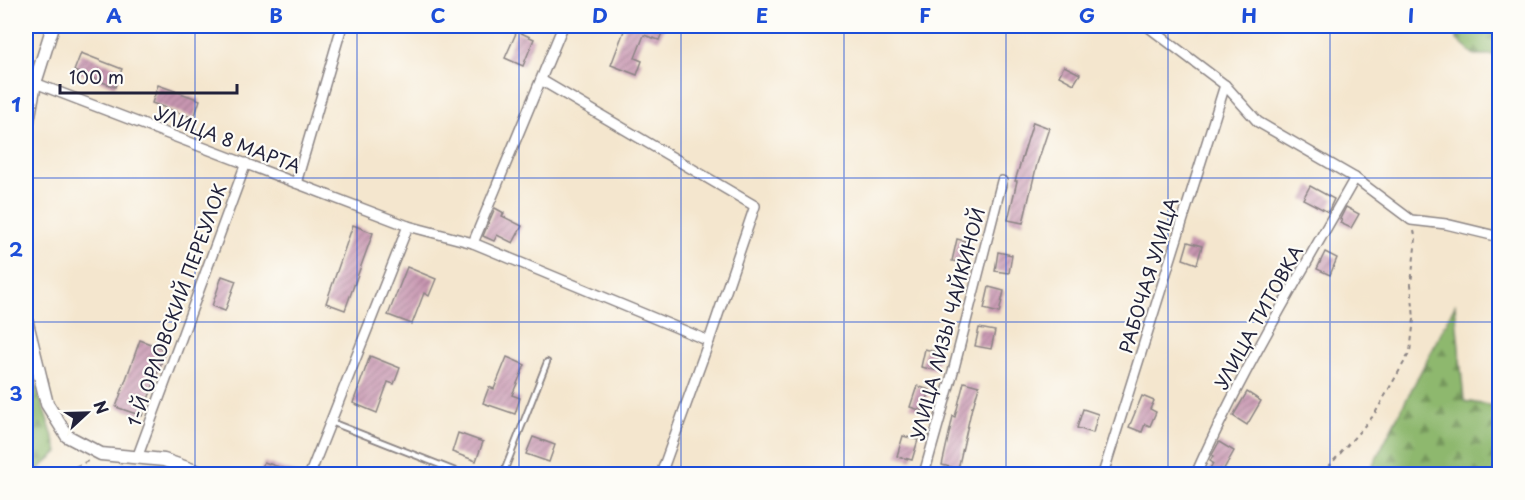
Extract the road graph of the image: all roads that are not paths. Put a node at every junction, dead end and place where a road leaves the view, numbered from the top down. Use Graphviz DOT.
graph roads {
  1 [pos="53,26"];
  2 [pos="342,26"];
  3 [pos="563,26"];
  4 [pos="1147,26"];
  5 [pos="541,80"];
  6 [pos="36,83"];
  7 [pos="1225,85"];
  8 [pos="26,132"];
  9 [pos="246,164"];
  10 [pos="1355,178"];
  11 [pos="1002,181"];
  12 [pos="296,183"];
  13 [pos="408,226"];
  14 [pos="1500,237"];
  15 [pos="473,243"];
  16 [pos="26,319"];
  17 [pos="709,341"];
  18 [pos="548,362"];
  19 [pos="331,422"];
  20 [pos="137,458"];
  21 [pos="204,474"];
  22 [pos="310,474"];
  23 [pos="463,474"];
  24 [pos="504,474"];
  25 [pos="661,474"];
  26 [pos="924,474"];
  27 [pos="1103,474"];
  28 [pos="1196,474"];
  1 -- 6 [label="street"];
  2 -- 12 [label="street"];
  3 -- 5 [label="street"];
  4 -- 7 [label="street"];
  5 -- 15 [label="street"];
  5 -- 17 [label="street"];
  6 -- 8 [label="street"];
  6 -- 9 [label="street, УЛИЦА 8 МАРТА"];
  7 -- 10 [label="street"];
  7 -- 27 [label="street, РАБОЧАЯ УЛИЦА"];
  9 -- 12 [label="street, УЛИЦА 8 МАРТА"];
  9 -- 20 [label="street, 1-Й ОРЛОВСКИЙ ПЕРЕУЛОК"];
  10 -- 14 [label="street"];
  10 -- 28 [label="street, УЛИЦА ТИТОВКА"];
  11 -- 26 [label="street, УЛИЦА ЛИЗЫ ЧАЙКИНОЙ"];
  12 -- 13 [label="street, УЛИЦА 8 МАРТА"];
  13 -- 15 [label="street, УЛИЦА 8 МАРТА"];
  13 -- 19 [label="street"];
  15 -- 17 [label="street, УЛИЦА 8 МАРТА"];
  16 -- 20 [label="street"];
  17 -- 25 [label="street"];
  18 -- 24 [label="lane"];
  19 -- 22 [label="street"];
  19 -- 23 [label="lane"];
  20 -- 21 [label="street"];
}
